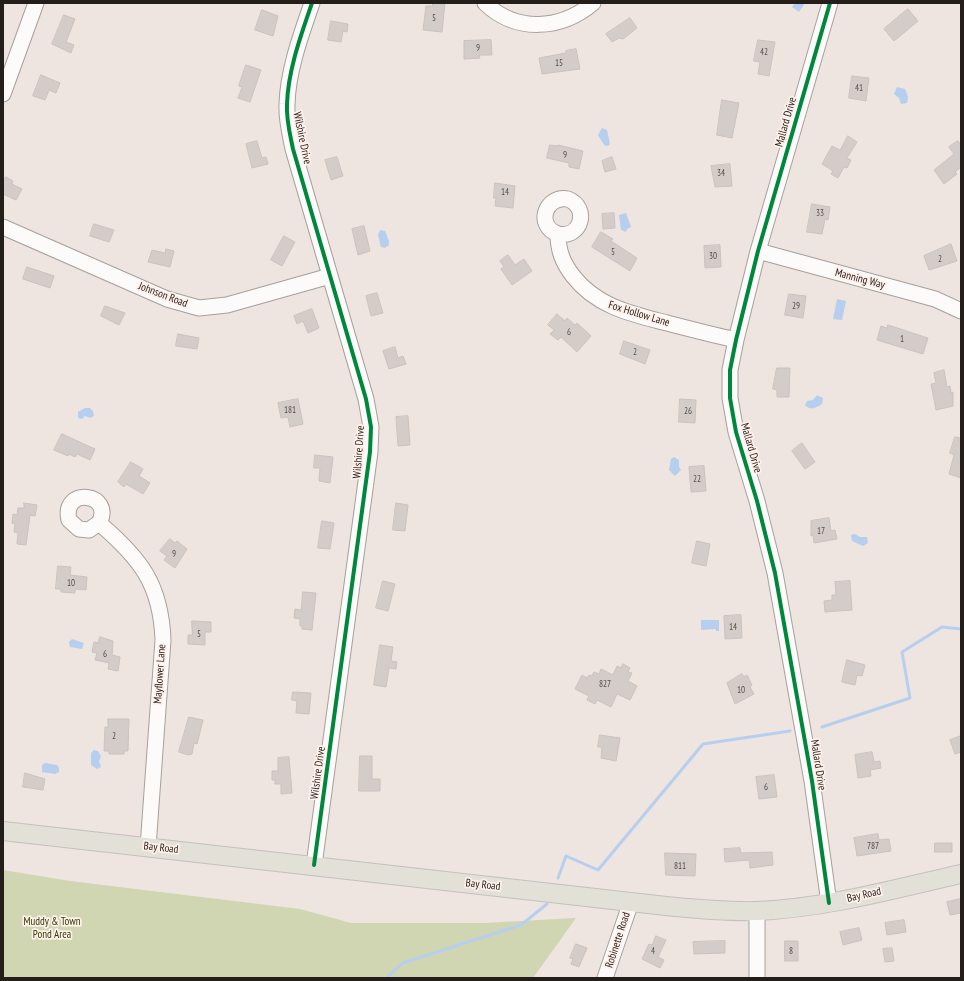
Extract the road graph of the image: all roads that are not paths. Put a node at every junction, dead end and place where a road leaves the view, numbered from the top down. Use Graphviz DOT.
graph roads {
  1 [pos="36,3"];
  2 [pos="312,3"];
  3 [pos="486,3"];
  4 [pos="593,3"];
  5 [pos="830,3"];
  6 [pos="3,94"];
  7 [pos="3,227"];
  8 [pos="558,234"];
  9 [pos="758,251"];
  10 [pos="330,276"];
  11 [pos="961,311"];
  12 [pos="736,340"];
  13 [pos="100,523"];
  14 [pos="3,831"];
  15 [pos="148,847"];
  16 [pos="314,865"];
  17 [pos="961,874"];
  18 [pos="631,902"];
  19 [pos="829,903"];
  20 [pos="757,911"];
  21 [pos="605,978"];
  22 [pos="757,978"];
  1 -- 6 [label="street"];
  2 -- 10 [label="street, Wilshire Drive"];
  3 -- 4 [label="street"];
  5 -- 9 [label="street, Mallard Drive"];
  7 -- 10 [label="street, Johnson Road"];
  8 -- 12 [label="street, Fox Hollow Lane"];
  9 -- 11 [label="street, Manning Way"];
  9 -- 12 [label="street, Mallard Drive"];
  10 -- 16 [label="street, Wilshire Drive"];
  12 -- 19 [label="street, Mallard Drive"];
  13 -- 15 [label="street, Mayflower Lane"];
  14 -- 15 [label="main road, Bay Road"];
  15 -- 16 [label="main road, Bay Road"];
  16 -- 18 [label="main road, Bay Road"];
  17 -- 19 [label="main road, Bay Road"];
  18 -- 20 [label="main road, Bay Road"];
  18 -- 21 [label="street, Robinette Road"];
  19 -- 20 [label="main road, Bay Road"];
  20 -- 22 [label="street"];
}
